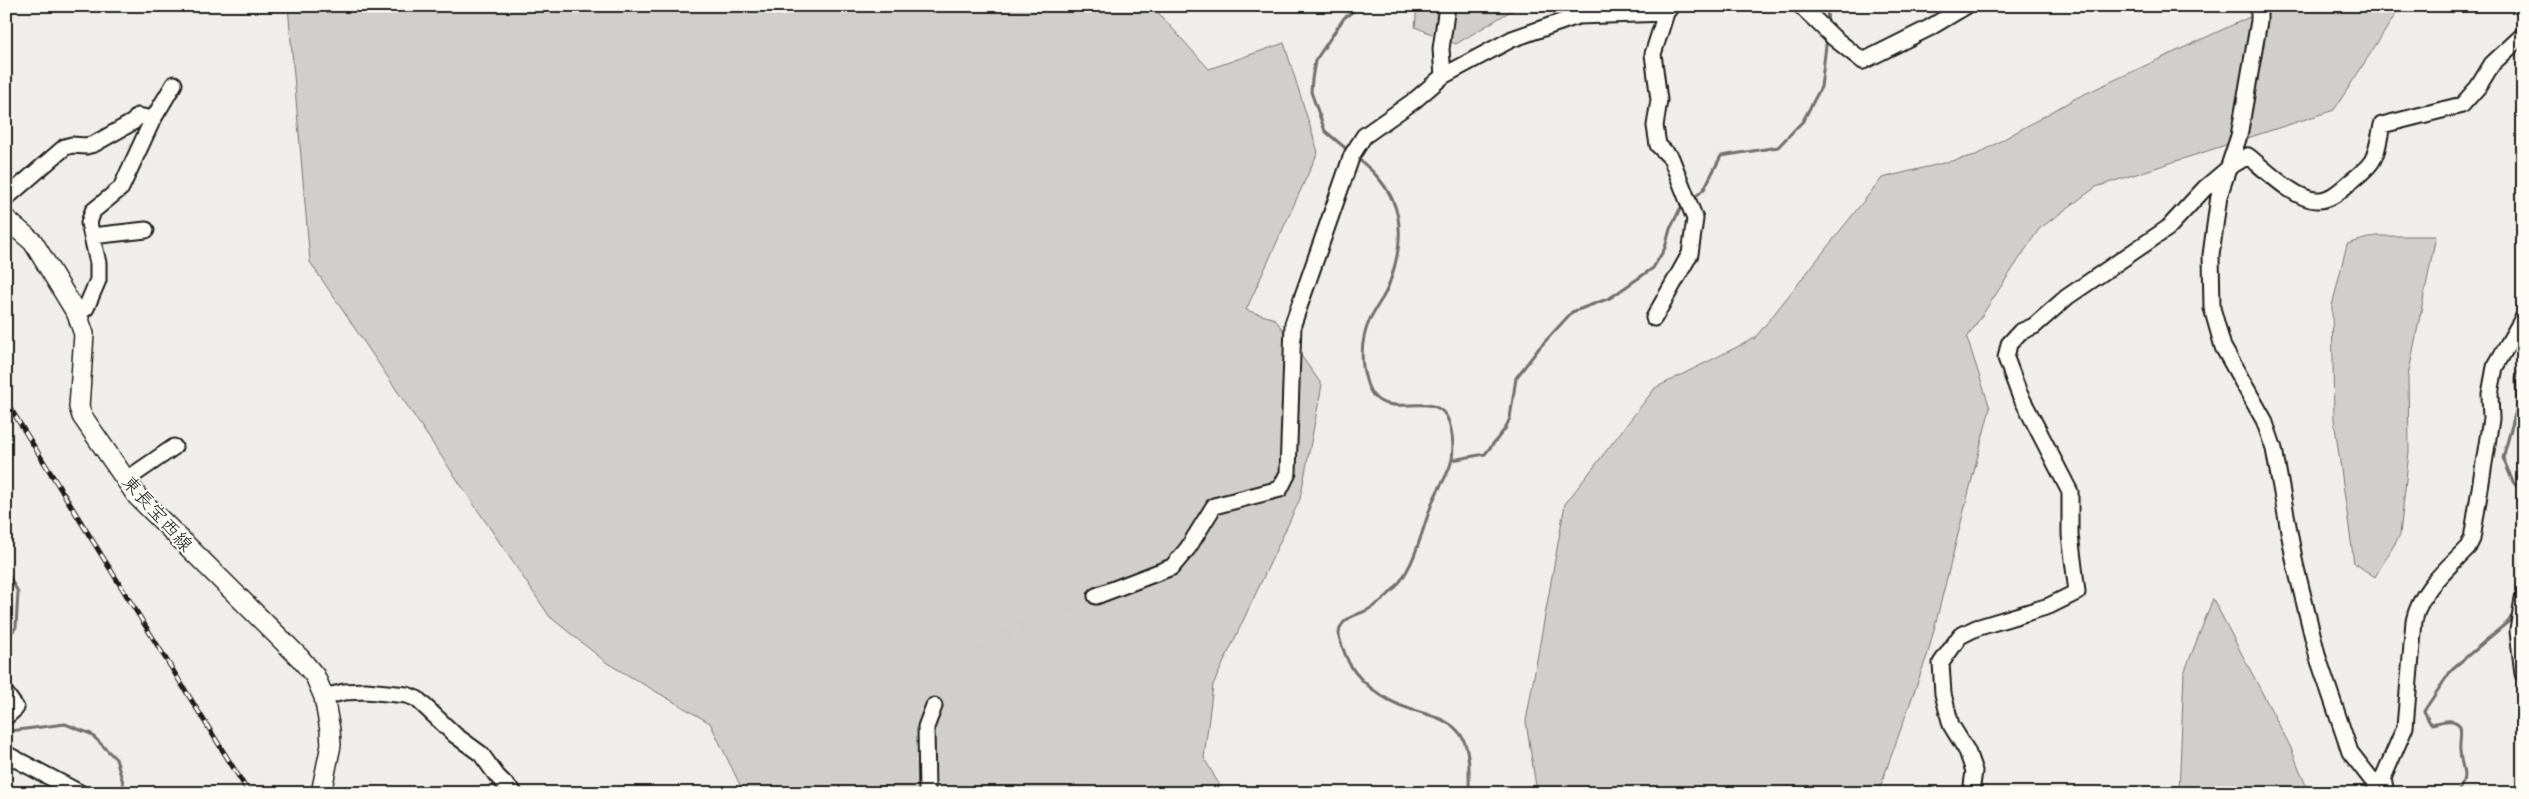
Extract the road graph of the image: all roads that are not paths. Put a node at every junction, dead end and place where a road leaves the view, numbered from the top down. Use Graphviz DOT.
graph roads {
  1 [pos="1446,6"];
  2 [pos="1801,6"];
  3 [pos="1966,6"];
  4 [pos="2259,6"];
  5 [pos="1669,9"];
  6 [pos="1816,12"];
  7 [pos="2523,35"];
  8 [pos="1443,76"];
  9 [pos="174,84"];
  10 [pos="153,119"];
  11 [pos="2231,166"];
  12 [pos="6,198"];
  13 [pos="6,219"];
  14 [pos="146,230"];
  15 [pos="92,236"];
  16 [pos="77,314"];
  17 [pos="1654,318"];
  18 [pos="2523,318"];
  19 [pos="174,446"];
  20 [pos="126,480"];
  21 [pos="1096,596"];
  22 [pos="2523,598"];
  23 [pos="2523,674"];
  24 [pos="6,694"];
  25 [pos="324,697"];
  26 [pos="934,706"];
  27 [pos="6,717"];
  28 [pos="6,754"];
  29 [pos="80,793"];
  30 [pos="321,793"];
  31 [pos="514,793"];
  32 [pos="927,793"];
  33 [pos="1971,793"];
  34 [pos="2382,793"];
  35 [pos="2386,793"];
  1 -- 8 [label="street"];
  2 -- 6 [label="street"];
  3 -- 6 [label="street"];
  4 -- 11 [label="street"];
  5 -- 8 [label="street"];
  5 -- 17 [label="street"];
  7 -- 11 [label="street"];
  8 -- 21 [label="street"];
  9 -- 10 [label="street"];
  10 -- 12 [label="street"];
  10 -- 15 [label="street"];
  11 -- 33 [label="street"];
  11 -- 34 [label="street"];
  13 -- 16 [label="main road, 東長宝西線"];
  14 -- 15 [label="street"];
  15 -- 16 [label="street"];
  16 -- 20 [label="main road, 東長宝西線"];
  18 -- 35 [label="street"];
  19 -- 20 [label="street"];
  20 -- 25 [label="main road, 東長宝西線"];
  22 -- 23 [label="street"];
  24 -- 27 [label="street"];
  25 -- 30 [label="main road, 東長宝西線"];
  25 -- 31 [label="street"];
  26 -- 32 [label="street"];
  28 -- 29 [label="street"];
}
